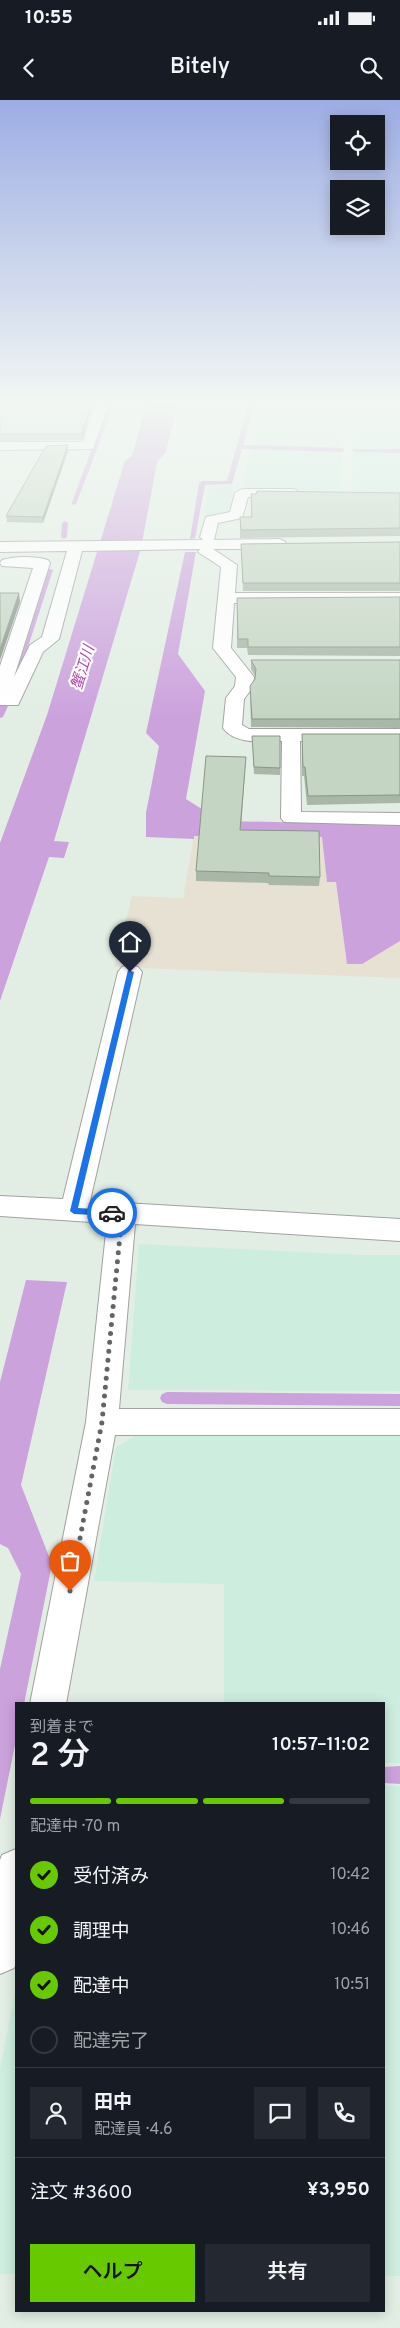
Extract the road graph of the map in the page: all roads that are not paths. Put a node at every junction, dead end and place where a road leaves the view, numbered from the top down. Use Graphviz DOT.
graph roads {
  1 [pos="238,509"];
  2 [pos="43,534"];
  3 [pos="0,535"];
  4 [pos="291,544"];
  5 [pos="80,546"];
  6 [pos="0,547"];
  7 [pos="0,562"];
  8 [pos="226,598"];
  9 [pos="400,598"];
  10 [pos="6,658"];
  11 [pos="234,662"];
  12 [pos="253,662"];
  13 [pos="0,694"];
  14 [pos="0,700"];
  15 [pos="291,735"];
  16 [pos="400,735"];
  17 [pos="400,819"];
  18 [pos="130,972"];
  19 [pos="0,1206"];
  20 [pos="74,1211"];
  21 [pos="122,1214"];
  22 [pos="400,1230"];
  23 [pos="102,1422"];
  24 [pos="400,1422"];
  25 [pos="48,1702"];
  26 [pos="15,1874"];
  27 [pos="0,1954"];
  1 -- 8 [label="street"];
  2 -- 3 [label="street"];
  4 -- 5 [label="street"];
  5 -- 6 [label="street"];
  5 -- 14 [label="street"];
  7 -- 10 [label="street"];
  8 -- 9 [label="street"];
  8 -- 11 [label="street"];
  10 -- 13 [label="street"];
  11 -- 12 [label="street"];
  11 -- 15 [label="street"];
  15 -- 16 [label="street"];
  15 -- 17 [label="street"];
  18 -- 20 [label="street"];
  19 -- 20 [label="street"];
  20 -- 21 [label="street"];
  21 -- 22 [label="street"];
  21 -- 23 [label="street"];
  23 -- 24 [label="street"];
  23 -- 25 [label="street"];
  26 -- 27 [label="street"];
}
